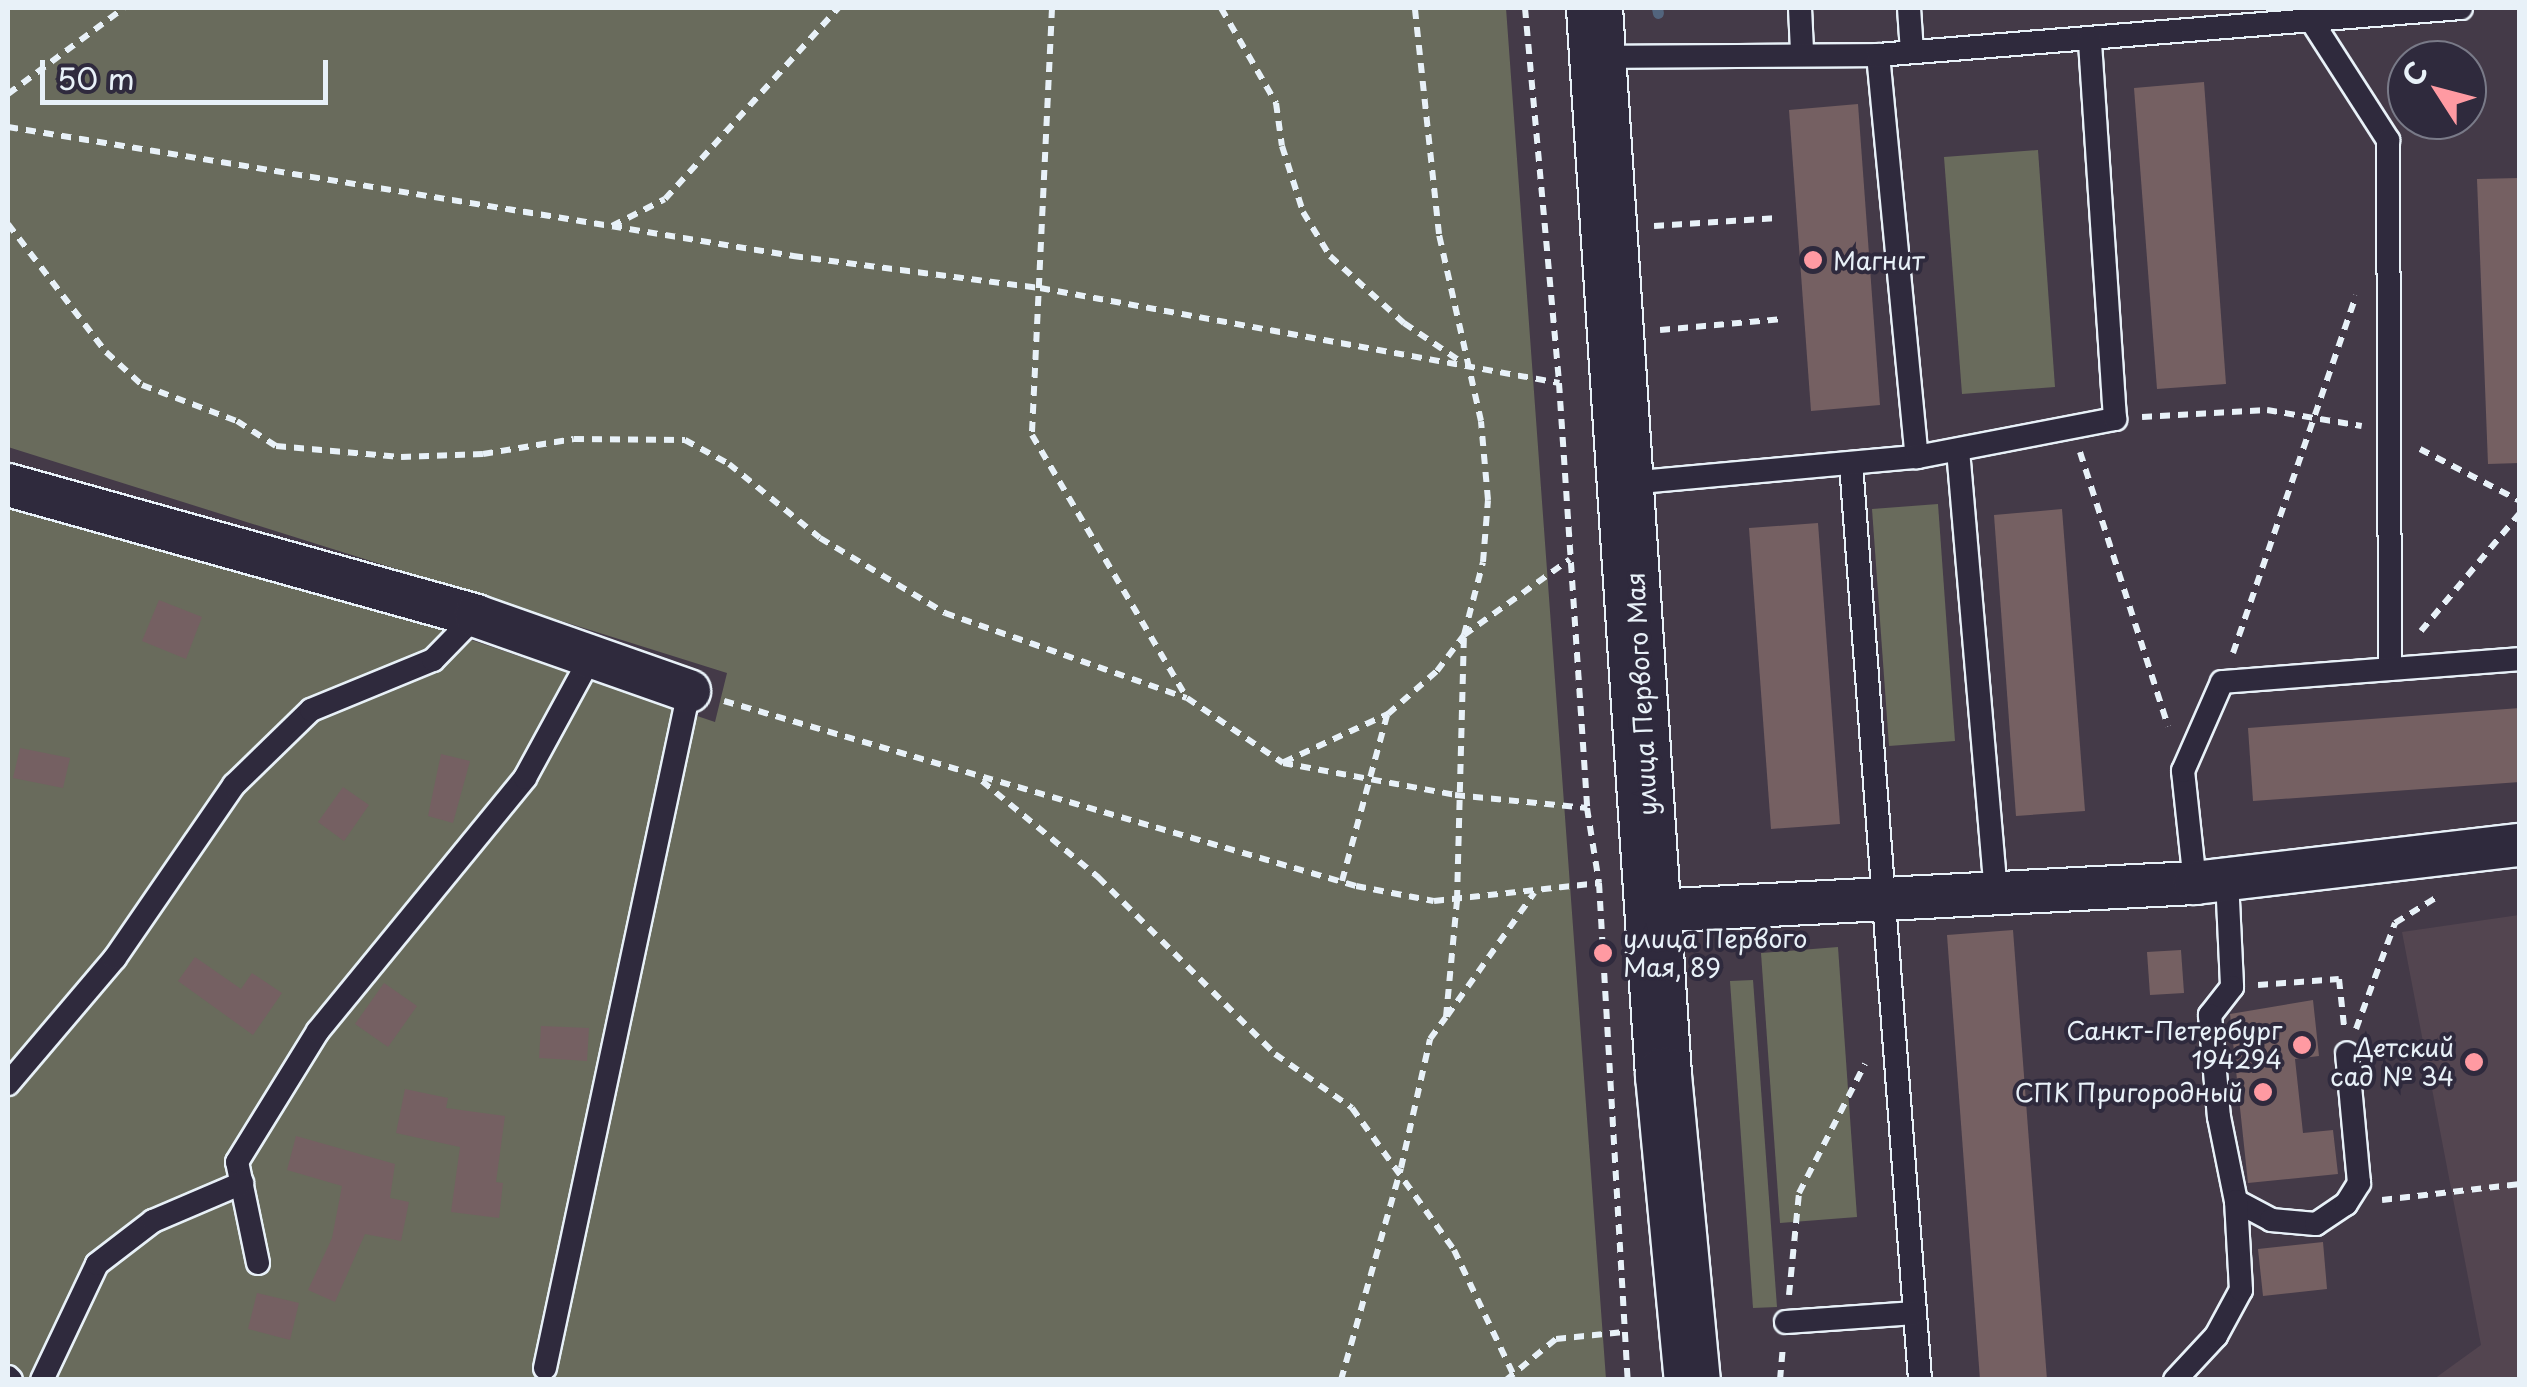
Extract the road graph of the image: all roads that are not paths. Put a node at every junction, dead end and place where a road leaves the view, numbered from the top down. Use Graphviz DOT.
graph roads {
  1 [pos="1800,8"];
  2 [pos="1909,8"];
  3 [pos="2461,8"];
  4 [pos="2229,17"];
  5 [pos="2311,20"];
  6 [pos="1595,32"];
  7 [pos="2090,38"];
  8 [pos="1802,52"];
  9 [pos="1912,52"];
  10 [pos="1878,55"];
  11 [pos="1958,450"];
  12 [pos="1918,457"];
  13 [pos="1851,464"];
  14 [pos="1629,483"];
  15 [pos="8,484"];
  16 [pos="476,616"];
  17 [pos="591,657"];
  18 [pos="2520,660"];
  19 [pos="2390,669"];
  20 [pos="689,690"];
  21 [pos="2520,846"];
  22 [pos="2211,881"];
  23 [pos="1996,890"];
  24 [pos="1884,894"];
  25 [pos="1653,911"];
  26 [pos="2347,1054"];
  27 [pos="8,1084"];
  28 [pos="242,1182"];
  29 [pos="2236,1201"];
  30 [pos="258,1263"];
  31 [pos="1915,1314"];
  32 [pos="1786,1322"];
  33 [pos="545,1368"];
  34 [pos="42,1380"];
  35 [pos="1692,1380"];
  36 [pos="1920,1380"];
  37 [pos="2175,1380"];
  1 -- 8 [label="lane"];
  2 -- 9 [label="lane"];
  3 -- 5 [label="lane"];
  4 -- 5 [label="lane"];
  4 -- 7 [label="lane"];
  5 -- 19 [label="lane"];
  6 -- 8 [label="lane"];
  6 -- 14 [label="street, улица Первого Мая"];
  7 -- 9 [label="lane"];
  7 -- 11 [label="lane"];
  8 -- 10 [label="lane"];
  9 -- 10 [label="lane"];
  10 -- 12 [label="lane"];
  11 -- 12 [label="lane"];
  11 -- 23 [label="lane"];
  12 -- 13 [label="lane"];
  13 -- 14 [label="lane"];
  13 -- 24 [label="lane"];
  14 -- 25 [label="street, улица Первого Мая"];
  15 -- 16 [label="street"];
  16 -- 17 [label="street"];
  16 -- 27 [label="lane"];
  17 -- 20 [label="street"];
  17 -- 28 [label="lane"];
  18 -- 19 [label="lane"];
  19 -- 22 [label="lane"];
  20 -- 33 [label="lane"];
  21 -- 22 [label="street"];
  22 -- 23 [label="street"];
  22 -- 29 [label="lane"];
  23 -- 24 [label="street"];
  24 -- 25 [label="street"];
  24 -- 31 [label="lane"];
  25 -- 35 [label="street, улица Первого Мая"];
  26 -- 29 [label="lane"];
  28 -- 30 [label="lane"];
  28 -- 34 [label="lane"];
  29 -- 37 [label="lane"];
  31 -- 32 [label="lane"];
  31 -- 36 [label="lane"];
}
